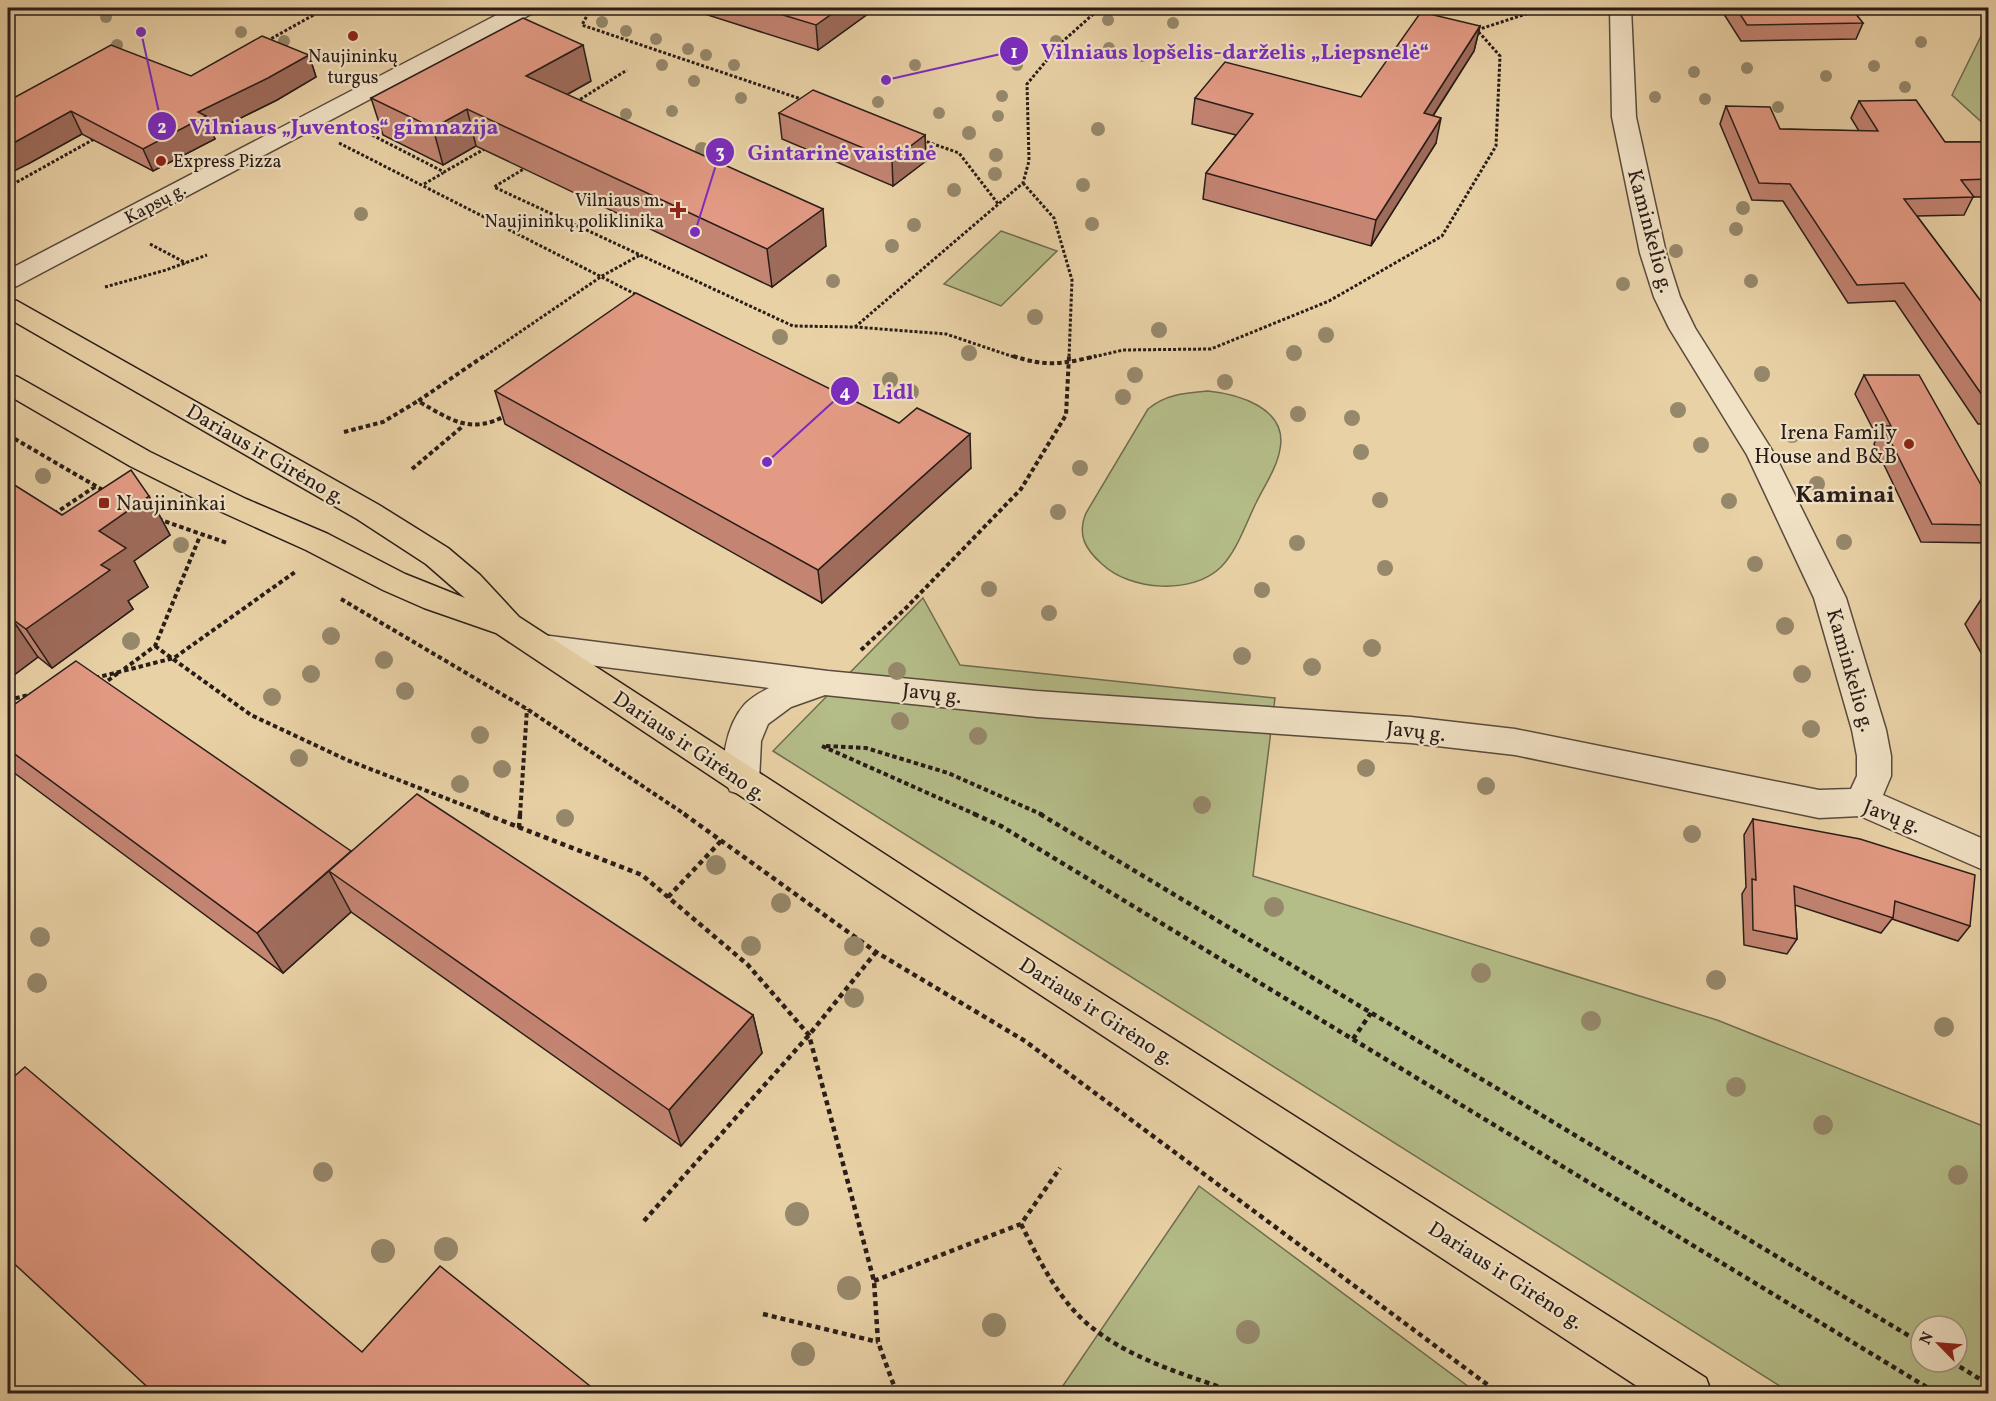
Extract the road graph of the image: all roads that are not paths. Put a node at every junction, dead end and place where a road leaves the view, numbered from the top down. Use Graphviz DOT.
graph roads {
  1 [pos="525,8"];
  2 [pos="1620,8"];
  3 [pos="8,280"];
  4 [pos="8,307"];
  5 [pos="8,383"];
  6 [pos="508,625"];
  7 [pos="542,647"];
  8 [pos="828,683"];
  9 [pos="742,781"];
  10 [pos="1863,802"];
  11 [pos="1989,856"];
  12 [pos="1690,1394"];
  1 -- 3 [label="street, Kapsų g."];
  2 -- 10 [label="street, Kaminkelio g."];
  4 -- 6 [label="main road, Dariaus ir Girėno g."];
  5 -- 6 [label="main road, Dariaus ir Girėno g."];
  6 -- 7 [label="main road, Dariaus ir Girėno g."];
  7 -- 8 [label="street, Javų g."];
  7 -- 9 [label="main road, Dariaus ir Girėno g."];
  8 -- 9 [label="street, Javų g."];
  8 -- 10 [label="street, Javų g."];
  9 -- 12 [label="main road, Dariaus ir Girėno g."];
  10 -- 11 [label="street, Javų g."];
}
